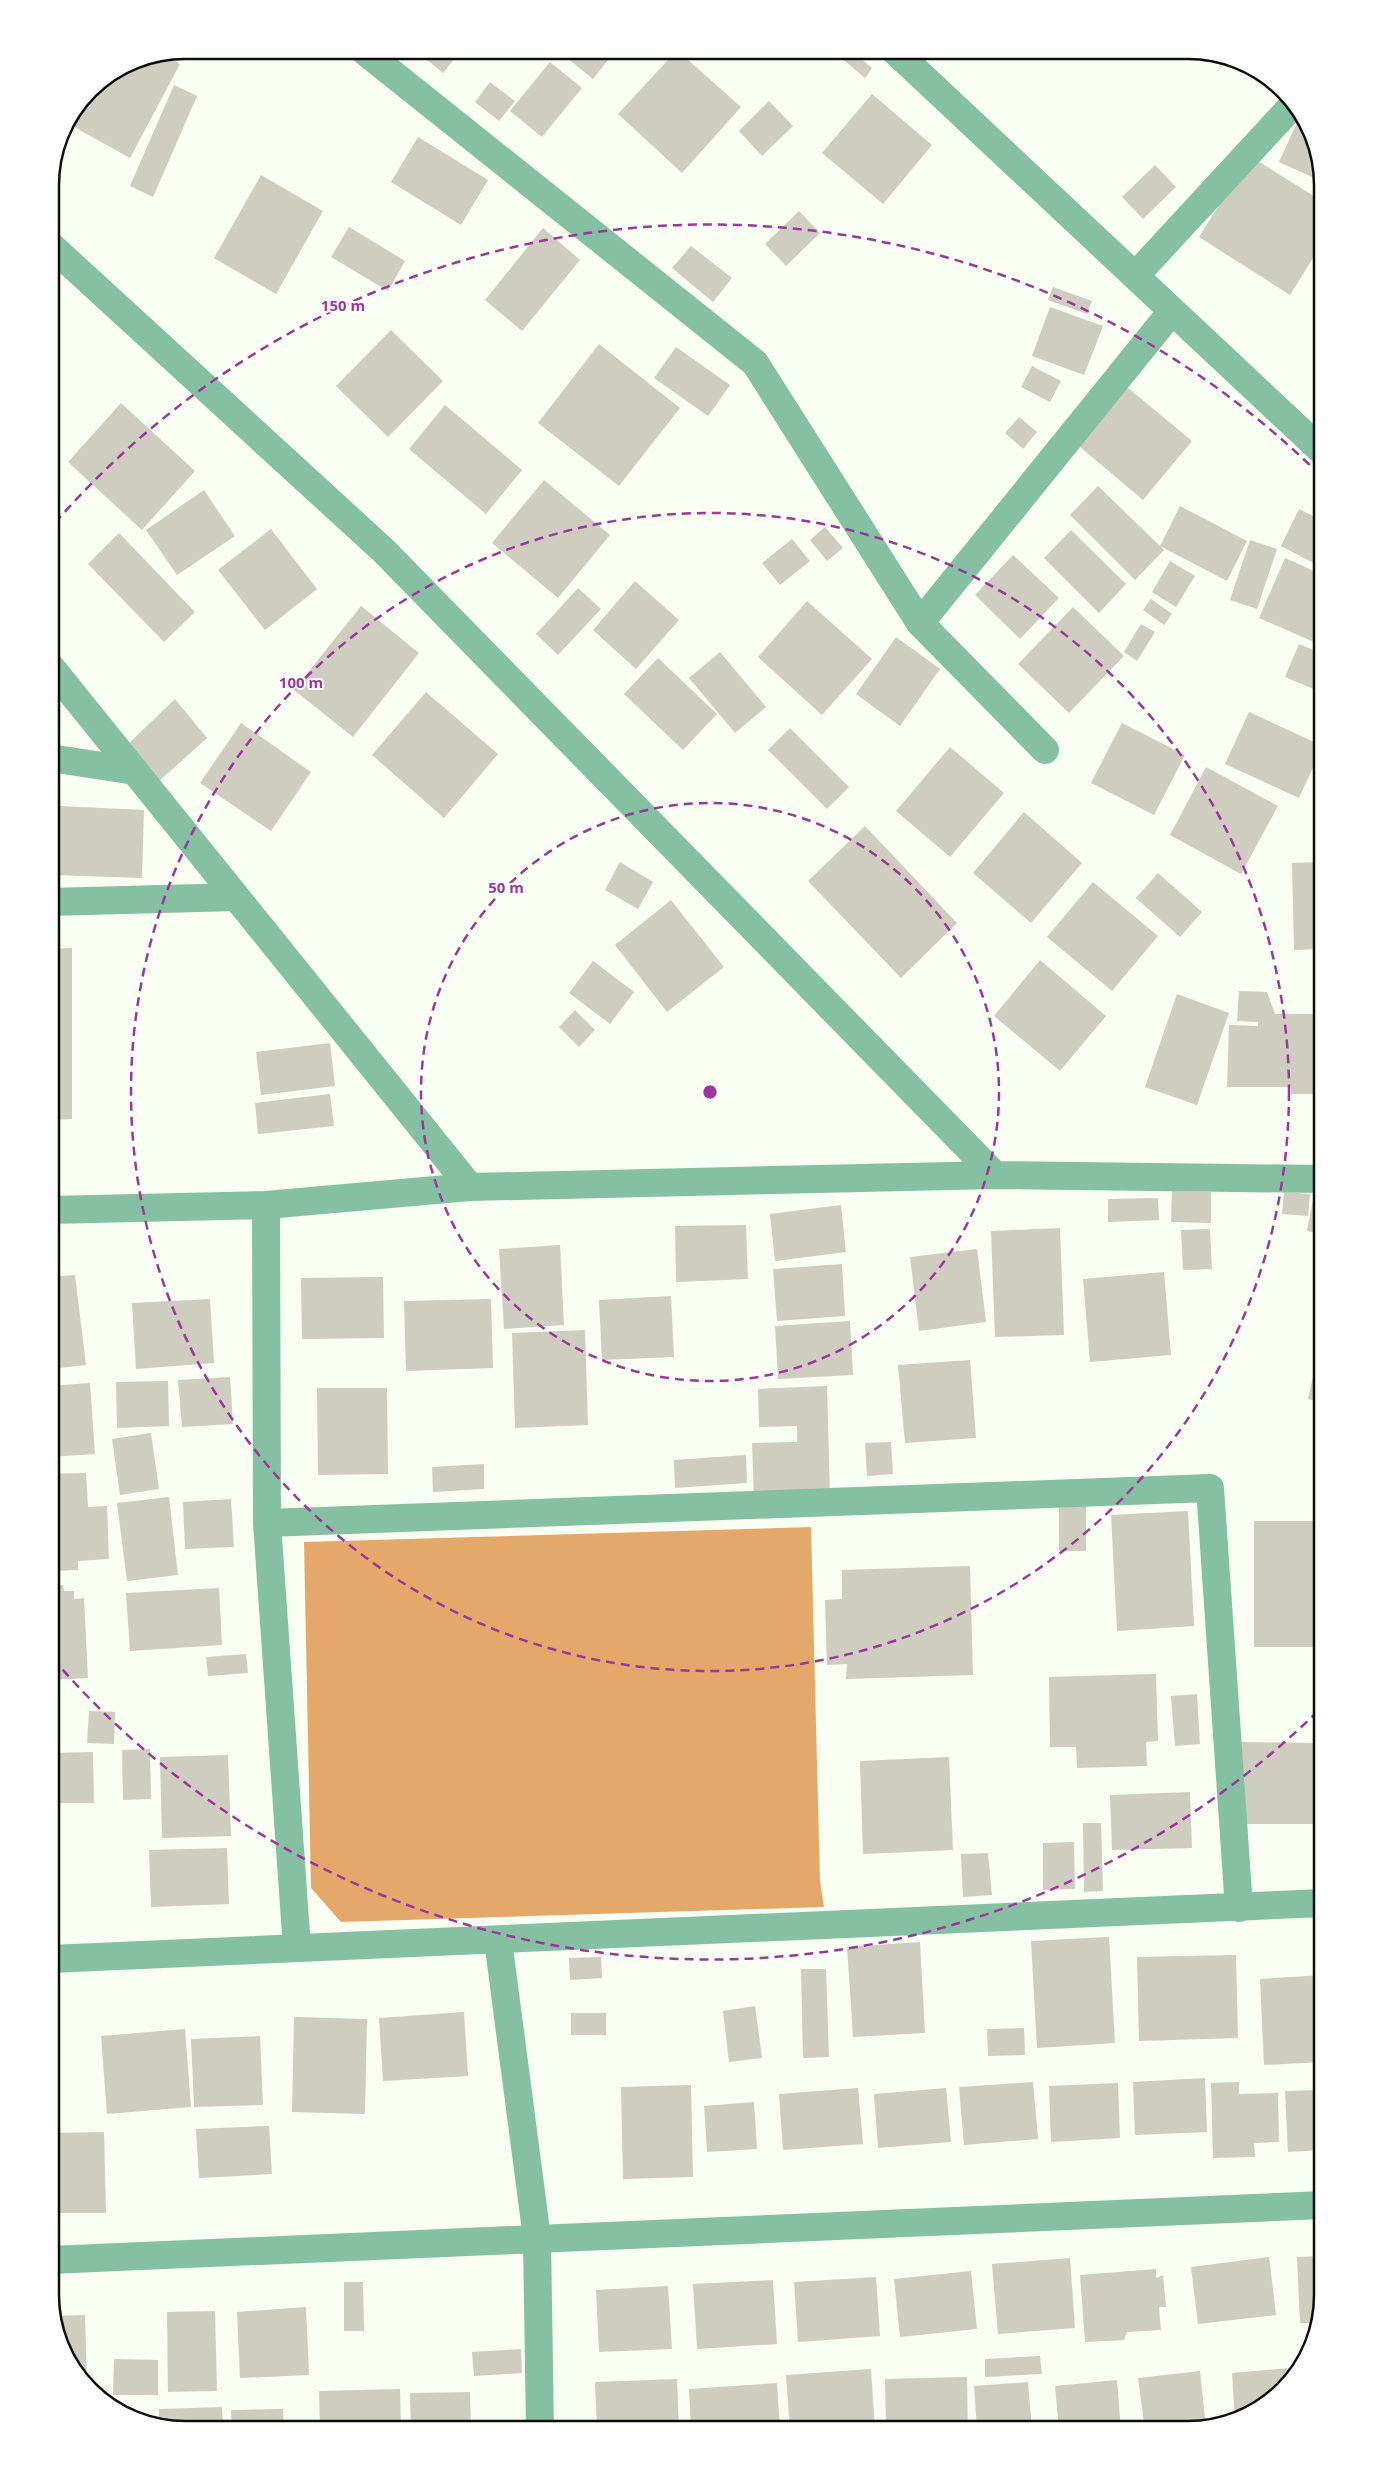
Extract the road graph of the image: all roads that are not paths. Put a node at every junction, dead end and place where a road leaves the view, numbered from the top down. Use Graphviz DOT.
graph roads {
  1 [pos="374,59"];
  2 [pos="906,59"];
  3 [pos="1289,109"];
  4 [pos="59,253"];
  5 [pos="1135,276"];
  6 [pos="1172,311"];
  7 [pos="1314,444"];
  8 [pos="920,623"];
  9 [pos="59,677"];
  10 [pos="1045,750"];
  11 [pos="59,759"];
  12 [pos="135,771"];
  13 [pos="236,897"];
  14 [pos="59,902"];
  15 [pos="995,1175"];
  16 [pos="1314,1179"];
  17 [pos="470,1187"];
  18 [pos="266,1204"];
  19 [pos="59,1210"];
  20 [pos="267,1523"];
  21 [pos="1314,1904"];
  22 [pos="1239,1908"];
  23 [pos="498,1940"];
  24 [pos="298,1948"];
  25 [pos="59,1959"];
  26 [pos="1314,2205"];
  27 [pos="537,2238"];
  28 [pos="59,2260"];
  29 [pos="540,2421"];
  1 -- 8 [label="street"];
  2 -- 5 [label="street"];
  3 -- 5 [label="street"];
  4 -- 15 [label="street"];
  5 -- 6 [label="street"];
  6 -- 7 [label="street"];
  6 -- 8 [label="street"];
  8 -- 10 [label="street"];
  9 -- 12 [label="street"];
  11 -- 12 [label="street"];
  12 -- 13 [label="street"];
  13 -- 14 [label="street"];
  13 -- 17 [label="street"];
  15 -- 16 [label="street"];
  15 -- 17 [label="street"];
  17 -- 18 [label="street"];
  18 -- 19 [label="street"];
  18 -- 20 [label="street"];
  20 -- 22 [label="street"];
  20 -- 24 [label="street"];
  21 -- 22 [label="street"];
  22 -- 23 [label="street"];
  23 -- 24 [label="street"];
  23 -- 27 [label="street"];
  24 -- 25 [label="street"];
  26 -- 27 [label="street"];
  27 -- 28 [label="street"];
  27 -- 29 [label="street"];
}
